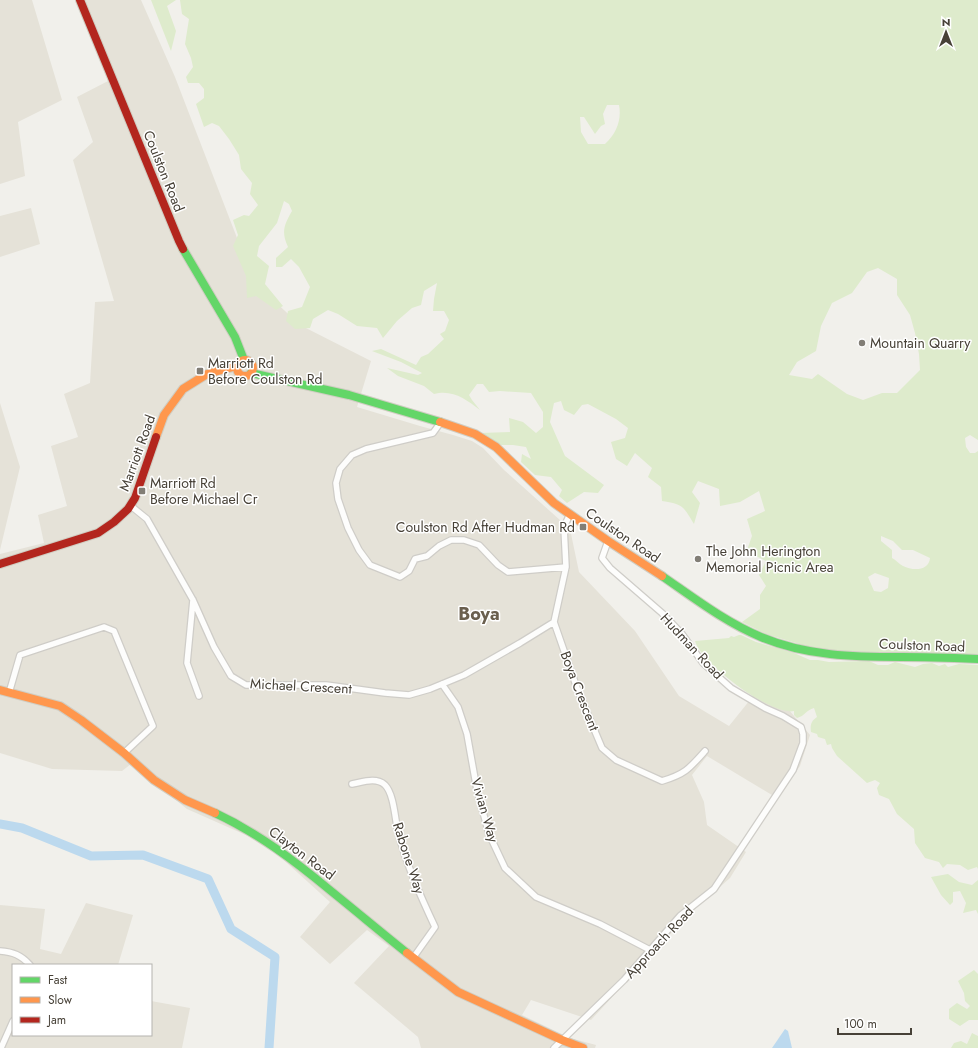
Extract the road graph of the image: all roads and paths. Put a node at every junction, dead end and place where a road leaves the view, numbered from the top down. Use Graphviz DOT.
graph roads {
  1 [pos="80,0"];
  2 [pos="240,365"];
  3 [pos="252,370"];
  4 [pos="441,422"];
  5 [pos="131,506"];
  6 [pos="570,514"];
  7 [pos="608,541"];
  8 [pos="0,564"];
  9 [pos="566,567"];
  10 [pos="193,600"];
  11 [pos="554,622"];
  12 [pos="978,659"];
  13 [pos="442,684"];
  14 [pos="0,690"];
  15 [pos="9,692"];
  16 [pos="199,696"];
  17 [pos="804,734"];
  18 [pos="705,751"];
  19 [pos="124,753"];
  20 [pos="352,784"];
  21 [pos="650,950"];
  22 [pos="0,951"];
  23 [pos="413,958"];
  24 [pos="29,964"];
  25 [pos="12,1023"];
  26 [pos="562,1040"];
  27 [pos="1,1048"];
  28 [pos="554,1048"];
  29 [pos="583,1048"];
  1 -- 2 [label="street, Coulston Road"];
  2 -- 3 [label="street, Coulston Road"];
  2 -- 3 [label="street, Marriott Road"];
  2 -- 5 [label="street, Marriott Road"];
  3 -- 4 [label="street, Coulston Road"];
  4 -- 6 [label="street, Coulston Road"];
  4 -- 9 [label="street"];
  5 -- 8 [label="street, Marriott Road"];
  5 -- 10 [label="street, Michael Crescent"];
  6 -- 7 [label="street, Coulston Road"];
  6 -- 9 [label="street"];
  7 -- 12 [label="street, Coulston Road"];
  7 -- 17 [label="street, Hudman Road"];
  9 -- 11 [label="street"];
  10 -- 13 [label="street, Michael Crescent"];
  10 -- 16 [label="street"];
  11 -- 13 [label="street, Michael Crescent"];
  11 -- 18 [label="street, Boya Crescent"];
  13 -- 21 [label="street, Vivian Way"];
  14 -- 15 [label="street, Clayton Road"];
  15 -- 19 [label="street, Clayton Road"];
  15 -- 19 [label="street"];
  17 -- 21 [label="street, Approach Road"];
  19 -- 23 [label="street, Clayton Road"];
  20 -- 23 [label="street, Rabone Way"];
  21 -- 26 [label="street, Approach Road"];
  22 -- 24 [label="street"];
  23 -- 26 [label="street, Clayton Road"];
  25 -- 27 [label="street"];
  26 -- 28 [label="street, Approach Road"];
  26 -- 29 [label="street, Clayton Road"];
}
